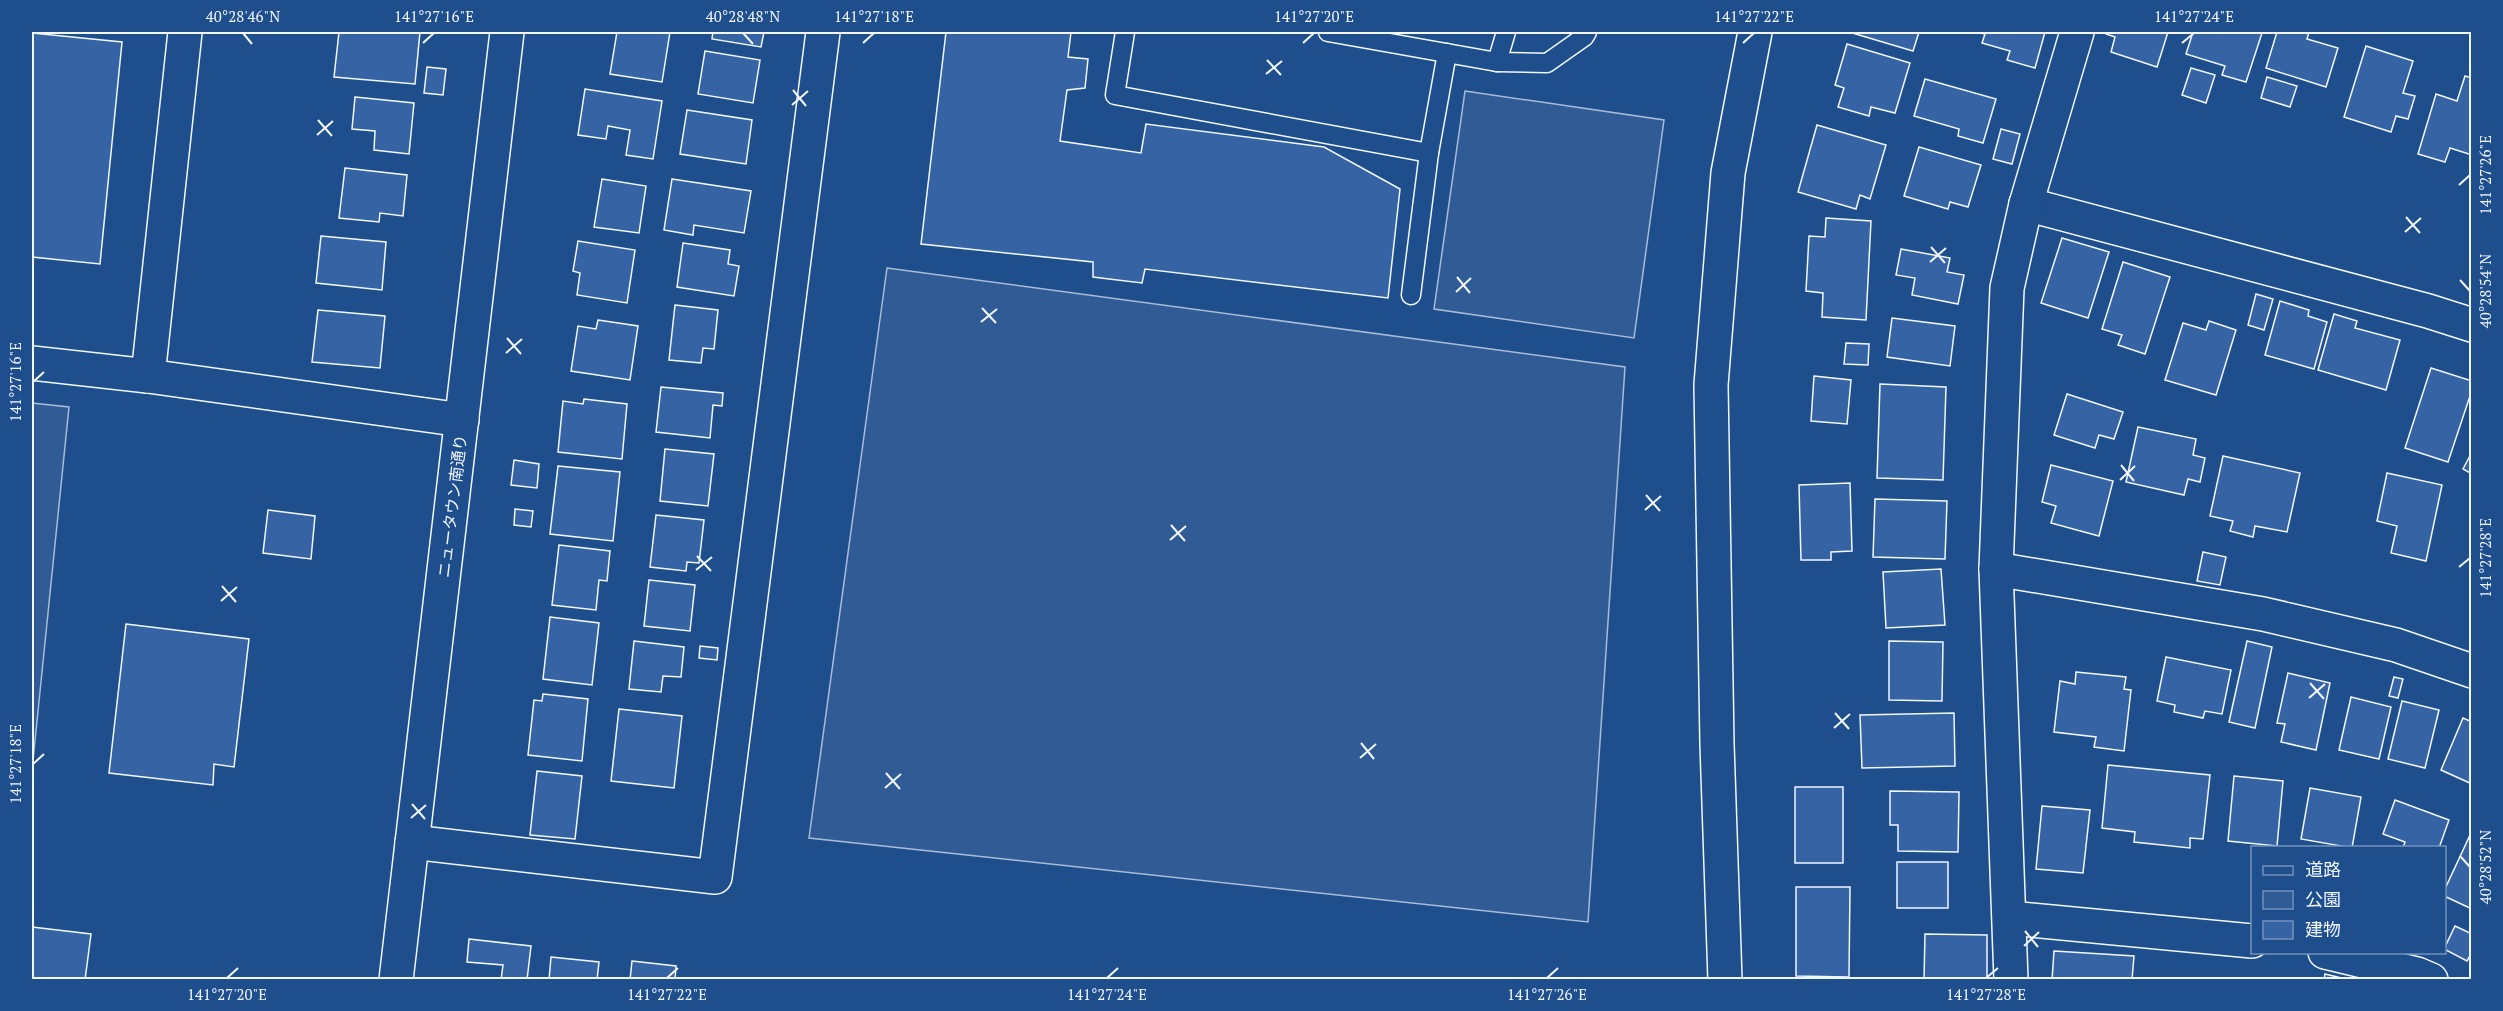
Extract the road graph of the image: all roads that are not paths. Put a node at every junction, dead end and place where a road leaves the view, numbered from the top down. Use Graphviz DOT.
graph roads {
  1 [pos="185,32"];
  2 [pos="507,32"];
  3 [pos="823,32"];
  4 [pos="1125,32"];
  5 [pos="1328,32"];
  6 [pos="1506,32"];
  7 [pos="1587,32"];
  8 [pos="1755,32"];
  9 [pos="2077,32"];
  10 [pos="1447,53"];
  11 [pos="1497,62"];
  12 [pos="1429,153"];
  13 [pos="2026,204"];
  14 [pos="1411,295"];
  15 [pos="2472,325"];
  16 [pos="32,363"];
  17 [pos="148,376"];
  18 [pos="462,420"];
  19 [pos="1996,569"];
  20 [pos="2472,671"];
  21 [pos="412,842"];
  22 [pos="2010,918"];
  23 [pos="2251,941"];
  24 [pos="2333,954"];
  25 [pos="396,980"];
  26 [pos="1725,980"];
  27 [pos="2011,980"];
  28 [pos="2431,980"];
  1 -- 17 [label="street"];
  2 -- 18 [label="street, ニュータウン南通り"];
  3 -- 21 [label="street"];
  4 -- 12 [label="lane"];
  5 -- 10 [label="lane"];
  6 -- 11 [label="lane"];
  7 -- 11 [label="lane"];
  8 -- 26 [label="street"];
  9 -- 13 [label="street"];
  10 -- 11 [label="lane"];
  10 -- 12 [label="lane"];
  12 -- 14 [label="lane"];
  13 -- 15 [label="street"];
  13 -- 19 [label="street"];
  16 -- 17 [label="street"];
  17 -- 18 [label="street"];
  18 -- 21 [label="street, ニュータウン南通り"];
  19 -- 20 [label="street"];
  19 -- 22 [label="street"];
  21 -- 25 [label="street, ニュータウン南通り"];
  22 -- 23 [label="street"];
  22 -- 27 [label="street"];
  24 -- 28 [label="street"];
}
